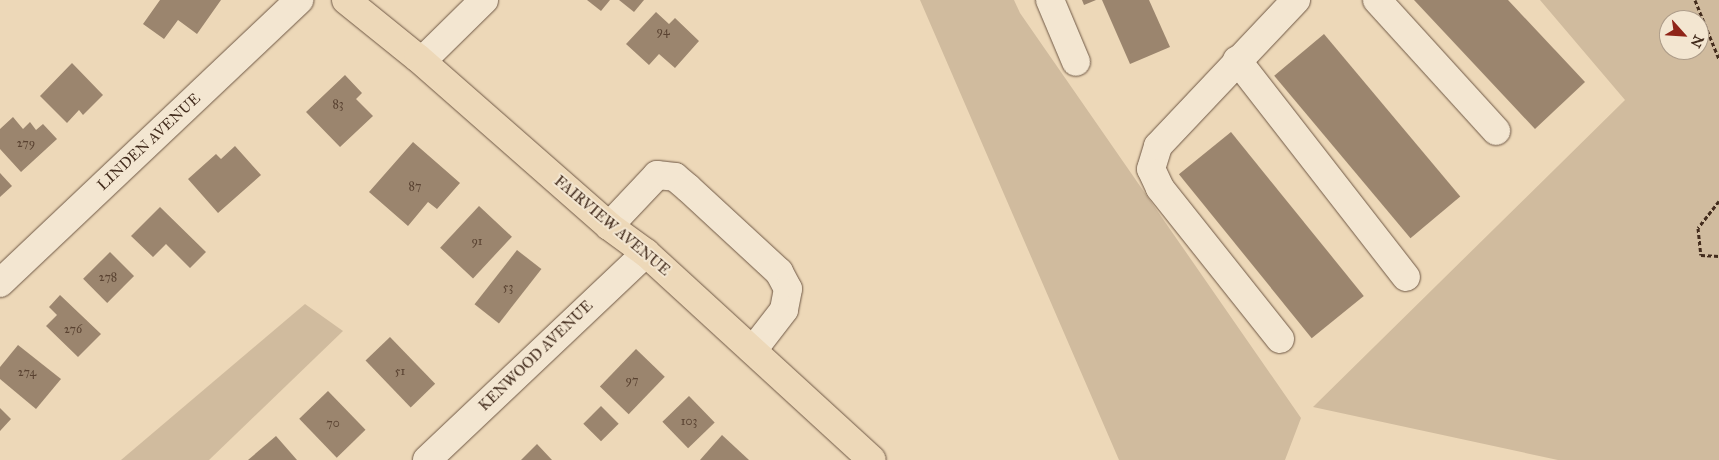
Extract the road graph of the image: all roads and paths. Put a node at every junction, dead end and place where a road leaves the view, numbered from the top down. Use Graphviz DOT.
graph roads {
  1 [pos="299,0"];
  2 [pos="346,0"];
  3 [pos="484,0"];
  4 [pos="1050,0"];
  5 [pos="1296,0"];
  6 [pos="1377,0"];
  7 [pos="1695,0"];
  8 [pos="1719,59"];
  9 [pos="1237,60"];
  10 [pos="422,61"];
  11 [pos="1076,62"];
  12 [pos="1496,131"];
  13 [pos="1719,201"];
  14 [pos="609,226"];
  15 [pos="646,253"];
  16 [pos="1719,256"];
  17 [pos="1406,277"];
  18 [pos="0,283"];
  19 [pos="1280,339"];
  20 [pos="753,350"];
  21 [pos="427,460"];
  22 [pos="872,460"];
  1 -- 18 [label="street, LINDEN AVENUE"];
  2 -- 10 [label="main road, FAIRVIEW AVENUE"];
  3 -- 10 [label="street"];
  4 -- 11 [label="street"];
  5 -- 9 [label="street"];
  6 -- 12 [label="street"];
  7 -- 8 [label="path"];
  9 -- 17 [label="street"];
  9 -- 19 [label="street"];
  10 -- 14 [label="main road, FAIRVIEW AVENUE"];
  13 -- 16 [label="path"];
  14 -- 15 [label="main road, FAIRVIEW AVENUE"];
  14 -- 20 [label="street"];
  15 -- 20 [label="main road, FAIRVIEW AVENUE"];
  15 -- 21 [label="street, KENWOOD AVENUE"];
  20 -- 22 [label="main road, FAIRVIEW AVENUE"];
}
